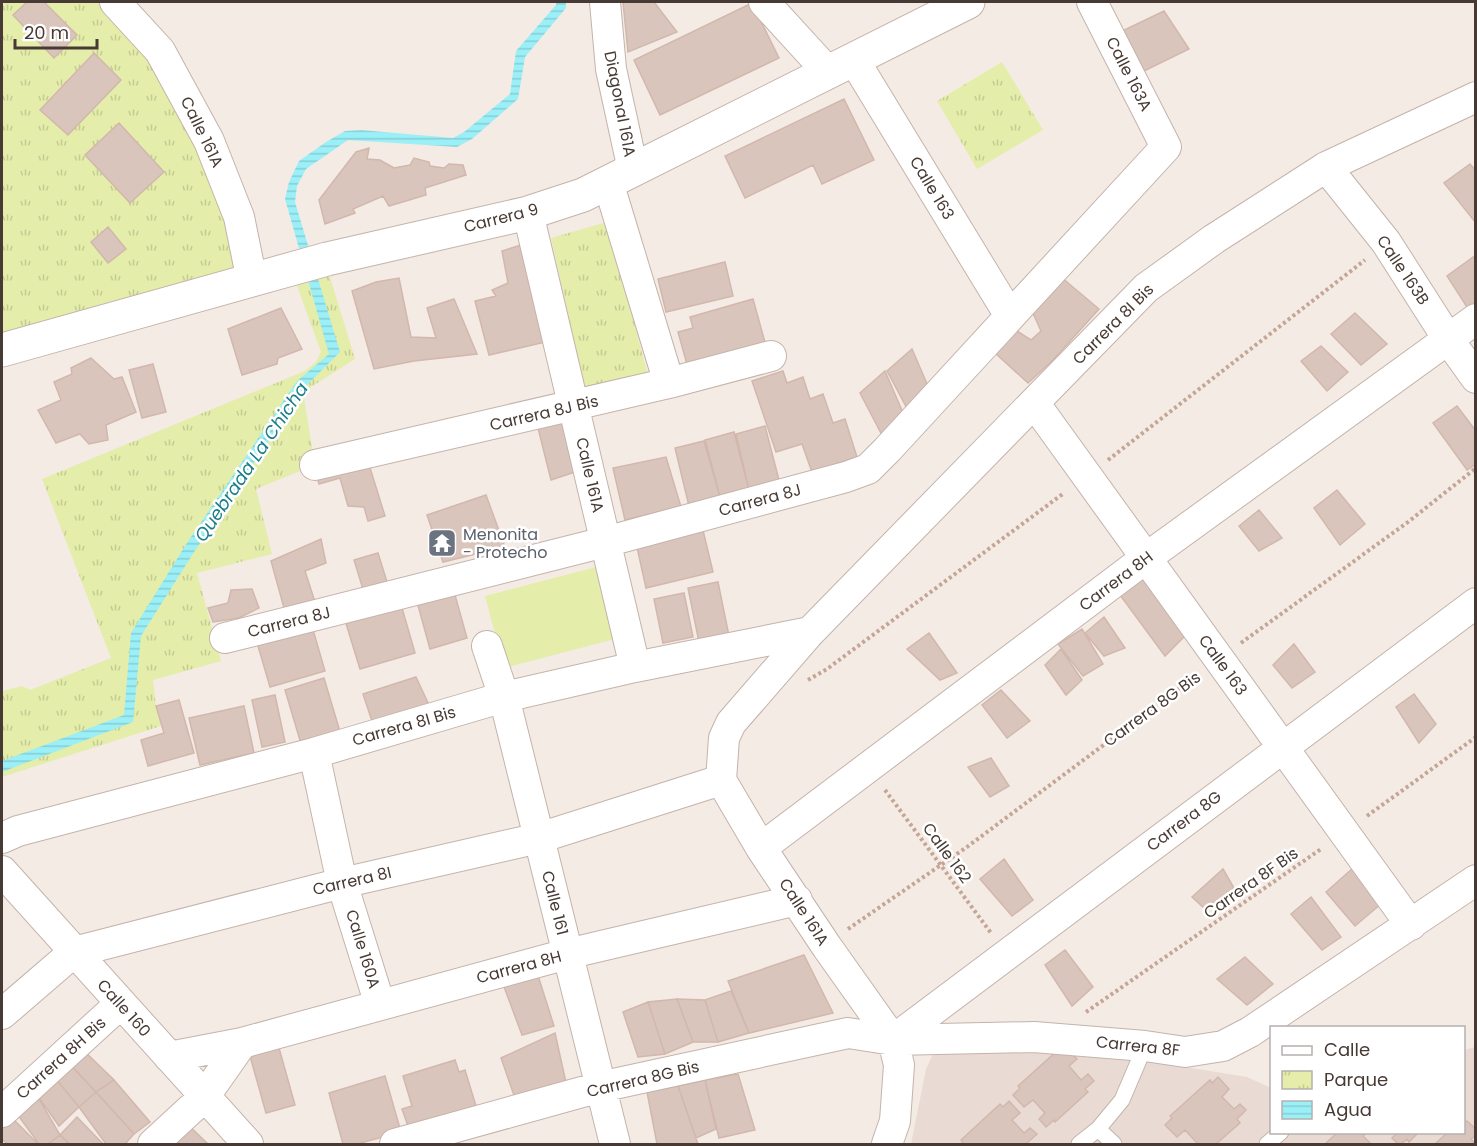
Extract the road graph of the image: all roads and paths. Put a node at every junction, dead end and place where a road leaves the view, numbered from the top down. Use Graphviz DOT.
graph roads {
  1 [pos="116,2"];
  2 [pos="604,2"];
  3 [pos="764,2"];
  4 [pos="968,2"];
  5 [pos="1092,2"];
  6 [pos="841,66"];
  7 [pos="1476,97"];
  8 [pos="1166,147"];
  9 [pos="1326,166"];
  10 [pos="621,176"];
  11 [pos="528,213"];
  12 [pos="252,281"];
  13 [pos="1010,316"];
  14 [pos="1476,319"];
  15 [pos="1448,339"];
  16 [pos="2,350"];
  17 [pos="771,356"];
  18 [pos="1476,378"];
  19 [pos="669,383"];
  20 [pos="1035,404"];
  21 [pos="574,406"];
  22 [pos="315,465"];
  23 [pos="1476,468"];
  24 [pos="605,542"];
  25 [pos="1146,558"];
  26 [pos="1476,603"];
  27 [pos="810,632"];
  28 [pos="225,638"];
  29 [pos="487,646"];
  30 [pos="1219,659"];
  31 [pos="635,667"];
  32 [pos="504,697"];
  33 [pos="1476,737"];
  34 [pos="1282,747"];
  35 [pos="314,753"];
  36 [pos="869,767"];
  37 [pos="721,780"];
  38 [pos="1344,833"];
  39 [pos="2,838"];
  40 [pos="539,838"];
  41 [pos="761,848"];
  42 [pos="941,865"];
  43 [pos="2,872"];
  44 [pos="1476,880"];
  45 [pos="342,883"];
  46 [pos="797,900"];
  47 [pos="1411,925"];
  48 [pos="827,947"];
  49 [pos="74,952"];
  50 [pos="567,954"];
  51 [pos="1006,954"];
  52 [pos="120,1004"];
  53 [pos="380,1005"];
  54 [pos="2,1014"];
  55 [pos="1078,1018"];
  56 [pos="893,1040"];
  57 [pos="242,1043"];
  58 [pos="1144,1046"];
  59 [pos="169,1057"];
  60 [pos="600,1087"];
  61 [pos="204,1097"];
  62 [pos="2,1112"];
  63 [pos="1098,1129"];
  64 [pos="1279,1134"];
  65 [pos="153,1144"];
  66 [pos="248,1144"];
  67 [pos="395,1144"];
  68 [pos="615,1144"];
  69 [pos="887,1144"];
  70 [pos="1079,1144"];
  71 [pos="1114,1144"];
  72 [pos="1267,1144"];
  1 -- 12 [label="street, Calle 161A"];
  2 -- 10 [label="street, Diagonal 161A"];
  3 -- 6 [label="street, Calle 163"];
  4 -- 6 [label="street, Carrera 9"];
  5 -- 8 [label="street, Calle 163A"];
  6 -- 10 [label="street, Carrera 9"];
  6 -- 13 [label="street, Calle 163"];
  7 -- 9 [label="street, Carrera 8I Bis"];
  8 -- 13 [label="street, Carrera 8J"];
  9 -- 15 [label="street, Calle 163B"];
  9 -- 20 [label="street, Carrera 8I Bis"];
  10 -- 11 [label="street, Carrera 9"];
  10 -- 19 [label="street, Diagonal 161A"];
  11 -- 12 [label="street, Carrera 9"];
  11 -- 21 [label="street, Calle 161A"];
  12 -- 16 [label="street, Carrera 9"];
  13 -- 24 [label="street, Carrera 8J"];
  14 -- 15 [label="street, Carrera 8H"];
  15 -- 18 [label="street, Calle 163B"];
  15 -- 25 [label="street, Carrera 8H"];
  17 -- 19 [label="street, Carrera 8J Bis"];
  19 -- 21 [label="street, Carrera 8J Bis"];
  20 -- 25 [label="street, Calle 163"];
  20 -- 27 [label="street, Carrera 8I Bis"];
  21 -- 22 [label="street, Carrera 8J Bis"];
  21 -- 24 [label="street, Calle 161A"];
  23 -- 30 [label="path, Carrera 8G Bis"];
  24 -- 28 [label="street, Carrera 8J"];
  24 -- 31 [label="street, Calle 161A"];
  25 -- 30 [label="street, Calle 163"];
  25 -- 36 [label="street, Carrera 8H"];
  26 -- 34 [label="street, Carrera 8G"];
  27 -- 31 [label="street, Carrera 8I Bis"];
  27 -- 37 [label="street, Carrera 8I Bis"];
  29 -- 32 [label="street, Calle 161"];
  30 -- 34 [label="street, Calle 163"];
  30 -- 42 [label="path, Carrera 8G Bis"];
  31 -- 32 [label="street, Carrera 8I Bis"];
  32 -- 35 [label="street, Carrera 8I Bis"];
  32 -- 40 [label="street, Calle 161"];
  33 -- 38 [label="path, Carrera 8F Bis"];
  34 -- 38 [label="street, Calle 163"];
  34 -- 51 [label="street, Carrera 8G"];
  35 -- 39 [label="street, Carrera 8I Bis"];
  35 -- 45 [label="street, Calle 160A"];
  36 -- 41 [label="street, Carrera 8H"];
  36 -- 42 [label="path, Calle 162"];
  37 -- 40 [label="street, Carrera 8I"];
  37 -- 41 [label="street, Calle 161A"];
  38 -- 47 [label="street, Calle 163"];
  38 -- 55 [label="path, Carrera 8F Bis"];
  40 -- 45 [label="street, Carrera 8I"];
  40 -- 50 [label="street, Calle 161"];
  41 -- 46 [label="street, Calle 161A"];
  42 -- 48 [label="path, Carrera 8G Bis"];
  42 -- 51 [label="path, Calle 162"];
  43 -- 49 [label="street, Calle 160"];
  44 -- 47 [label="street, Carrera 8F"];
  45 -- 49 [label="street, Carrera 8I"];
  45 -- 53 [label="street, Calle 160A"];
  46 -- 48 [label="street, Calle 161A"];
  46 -- 50 [label="street, Carrera 8H"];
  47 -- 58 [label="street, Carrera 8F"];
  48 -- 56 [label="street, Calle 161A"];
  49 -- 52 [label="street, Calle 160"];
  49 -- 54 [label="street, Carrera 8I"];
  50 -- 53 [label="street, Carrera 8H"];
  50 -- 60 [label="street, Calle 161"];
  51 -- 56 [label="street, Carrera 8G"];
  52 -- 59 [label="street, Calle 160"];
  52 -- 62 [label="street, Carrera 8H Bis"];
  53 -- 57 [label="street, Carrera 8H"];
  56 -- 58 [label="street, Carrera 8F"];
  56 -- 60 [label="street, Carrera 8G Bis"];
  56 -- 69 [label="street"];
  57 -- 59 [label="street, Carrera 8H"];
  57 -- 61 [label="street"];
  58 -- 63 [label="lane"];
  59 -- 61 [label="street, Calle 160"];
  60 -- 67 [label="street, Carrera 8G Bis"];
  60 -- 68 [label="street, Calle 161"];
  61 -- 65 [label="street"];
  61 -- 66 [label="street, Calle 160"];
  63 -- 70 [label="lane"];
  63 -- 71 [label="lane"];
  64 -- 72 [label="lane"];
}
